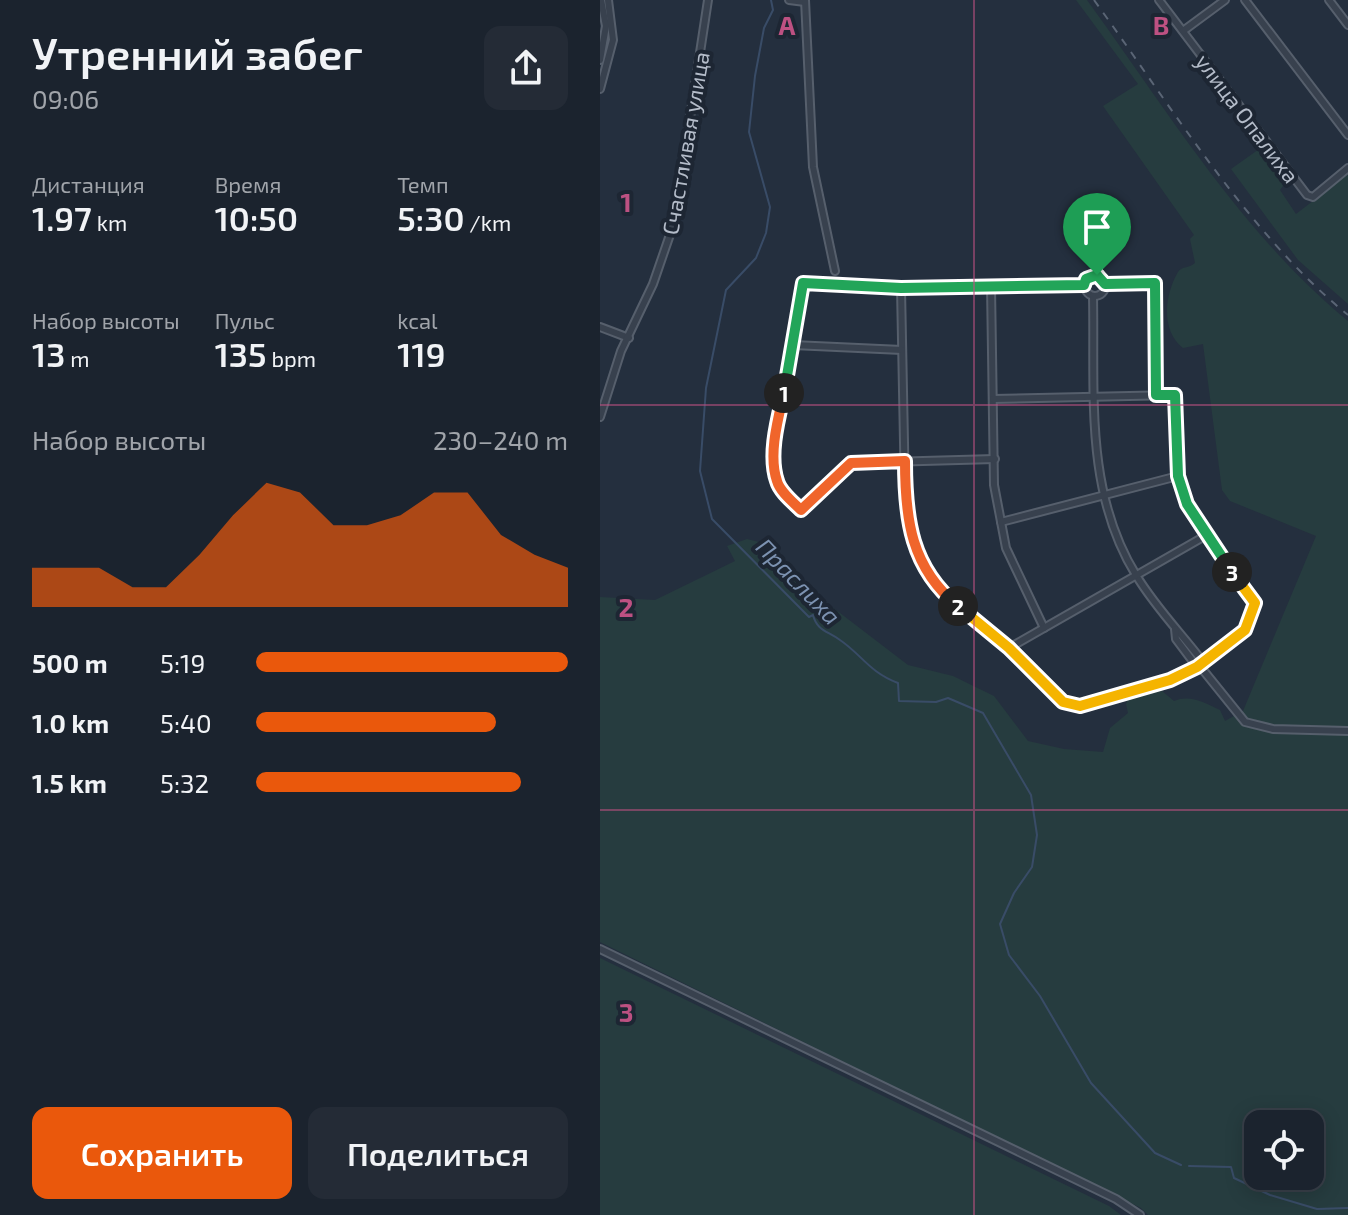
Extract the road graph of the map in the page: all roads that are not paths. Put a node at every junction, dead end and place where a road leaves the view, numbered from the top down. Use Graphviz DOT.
graph roads {
  1 [pos="601,0"];
  2 [pos="608,0"];
  3 [pos="708,0"];
  4 [pos="789,0"];
  5 [pos="1159,0"];
  6 [pos="1225,0"];
  7 [pos="1245,0"];
  8 [pos="1329,0"];
  9 [pos="805,1"];
  10 [pos="1348,25"];
  11 [pos="1183,31"];
  12 [pos="600,60"];
  13 [pos="600,89"];
  14 [pos="1348,135"];
  15 [pos="1348,168"];
  16 [pos="835,271"];
  17 [pos="1105,284"];
  18 [pos="1084,285"];
  19 [pos="991,286"];
  20 [pos="901,288"];
  21 [pos="1093,296"];
  22 [pos="600,327"];
  23 [pos="629,338"];
  24 [pos="793,345"];
  25 [pos="902,350"];
  26 [pos="1156,395"];
  27 [pos="1095,396"];
  28 [pos="993,399"];
  29 [pos="600,417"];
  30 [pos="995,459"];
  31 [pos="905,461"];
  32 [pos="1178,476"];
  33 [pos="1102,496"];
  34 [pos="1001,522"];
  35 [pos="1205,536"];
  36 [pos="1136,576"];
  37 [pos="1044,628"];
  38 [pos="1009,648"];
  39 [pos="1200,665"];
  40 [pos="1348,731"];
  41 [pos="600,949"];
  42 [pos="1140,1215"];
  1 -- 12 [label="street"];
  2 -- 13 [label="street"];
  3 -- 23 [label="street, Счастливая улица"];
  4 -- 9 [label="street"];
  5 -- 11 [label="street, улица Опалиха"];
  6 -- 11 [label="street"];
  7 -- 14 [label="street"];
  8 -- 10 [label="street"];
  9 -- 16 [label="street"];
  11 -- 15 [label="street, улица Опалиха"];
  17 -- 18 [label="street"];
  17 -- 21 [label="street"];
  17 -- 26 [label="street"];
  18 -- 19 [label="street"];
  18 -- 21 [label="street"];
  19 -- 20 [label="street"];
  19 -- 28 [label="street"];
  20 -- 24 [label="street"];
  20 -- 25 [label="street"];
  21 -- 27 [label="street"];
  22 -- 23 [label="street"];
  23 -- 29 [label="street, Счастливая улица"];
  24 -- 25 [label="street"];
  24 -- 31 [label="street"];
  25 -- 31 [label="street"];
  26 -- 27 [label="street"];
  26 -- 32 [label="street"];
  27 -- 28 [label="street"];
  27 -- 33 [label="street"];
  28 -- 30 [label="street"];
  30 -- 31 [label="street"];
  30 -- 34 [label="street"];
  31 -- 38 [label="street"];
  32 -- 33 [label="street"];
  32 -- 35 [label="street"];
  33 -- 34 [label="street"];
  33 -- 36 [label="street"];
  34 -- 37 [label="street"];
  35 -- 36 [label="street"];
  35 -- 39 [label="street"];
  36 -- 37 [label="street"];
  36 -- 39 [label="street"];
  37 -- 38 [label="street"];
  38 -- 39 [label="street"];
  39 -- 40 [label="street"];
  41 -- 42 [label="street"];
}
